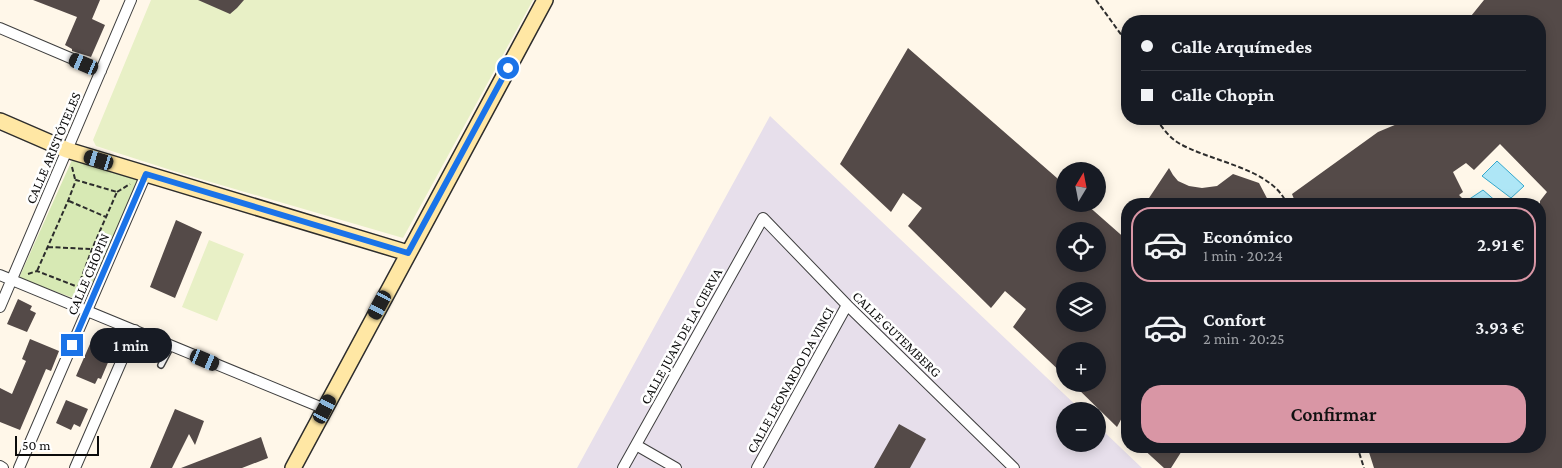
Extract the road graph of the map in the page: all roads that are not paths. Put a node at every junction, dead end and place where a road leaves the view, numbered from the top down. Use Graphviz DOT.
graph roads {
  1 [pos="131,0"];
  2 [pos="545,0"];
  3 [pos="0,28"];
  4 [pos="101,71"];
  5 [pos="0,121"];
  6 [pos="68,150"];
  7 [pos="146,174"];
  8 [pos="763,218"];
  9 [pos="408,253"];
  10 [pos="0,275"];
  11 [pos="12,280"];
  12 [pos="847,305"];
  13 [pos="0,307"];
  14 [pos="87,310"];
  15 [pos="135,330"];
  16 [pos="171,345"];
  17 [pos="161,365"];
  18 [pos="325,409"];
  19 [pos="636,445"];
  20 [pos="0,466"];
  21 [pos="4,468"];
  22 [pos="19,468"];
  23 [pos="75,468"];
  24 [pos="293,468"];
  25 [pos="623,468"];
  26 [pos="676,468"];
  27 [pos="757,468"];
  28 [pos="1014,468"];
  1 -- 4 [label="street, CALLE ARISTÓTELES"];
  2 -- 9 [label="street"];
  3 -- 4 [label="street"];
  4 -- 6 [label="street, CALLE ARISTÓTELES"];
  5 -- 6 [label="street"];
  6 -- 7 [label="street"];
  6 -- 11 [label="street, CALLE ARISTÓTELES"];
  7 -- 9 [label="street"];
  7 -- 14 [label="street, CALLE CHOPIN"];
  8 -- 12 [label="street, CALLE GUTEMBERG"];
  8 -- 19 [label="street, CALLE JUAN DE LA CIERVA"];
  9 -- 18 [label="street"];
  10 -- 11 [label="street"];
  11 -- 13 [label="street, CALLE ARISTÓTELES"];
  11 -- 14 [label="street"];
  12 -- 27 [label="street, CALLE LEONARDO DA VINCI"];
  12 -- 28 [label="street, CALLE GUTEMBERG"];
  14 -- 15 [label="street"];
  14 -- 22 [label="street, CALLE CHOPIN"];
  15 -- 16 [label="street"];
  15 -- 23 [label="street"];
  16 -- 17 [label="lane"];
  16 -- 18 [label="street"];
  18 -- 24 [label="street"];
  19 -- 25 [label="street, CALLE JUAN DE LA CIERVA"];
  19 -- 26 [label="street"];
  20 -- 21 [label="street"];
}
